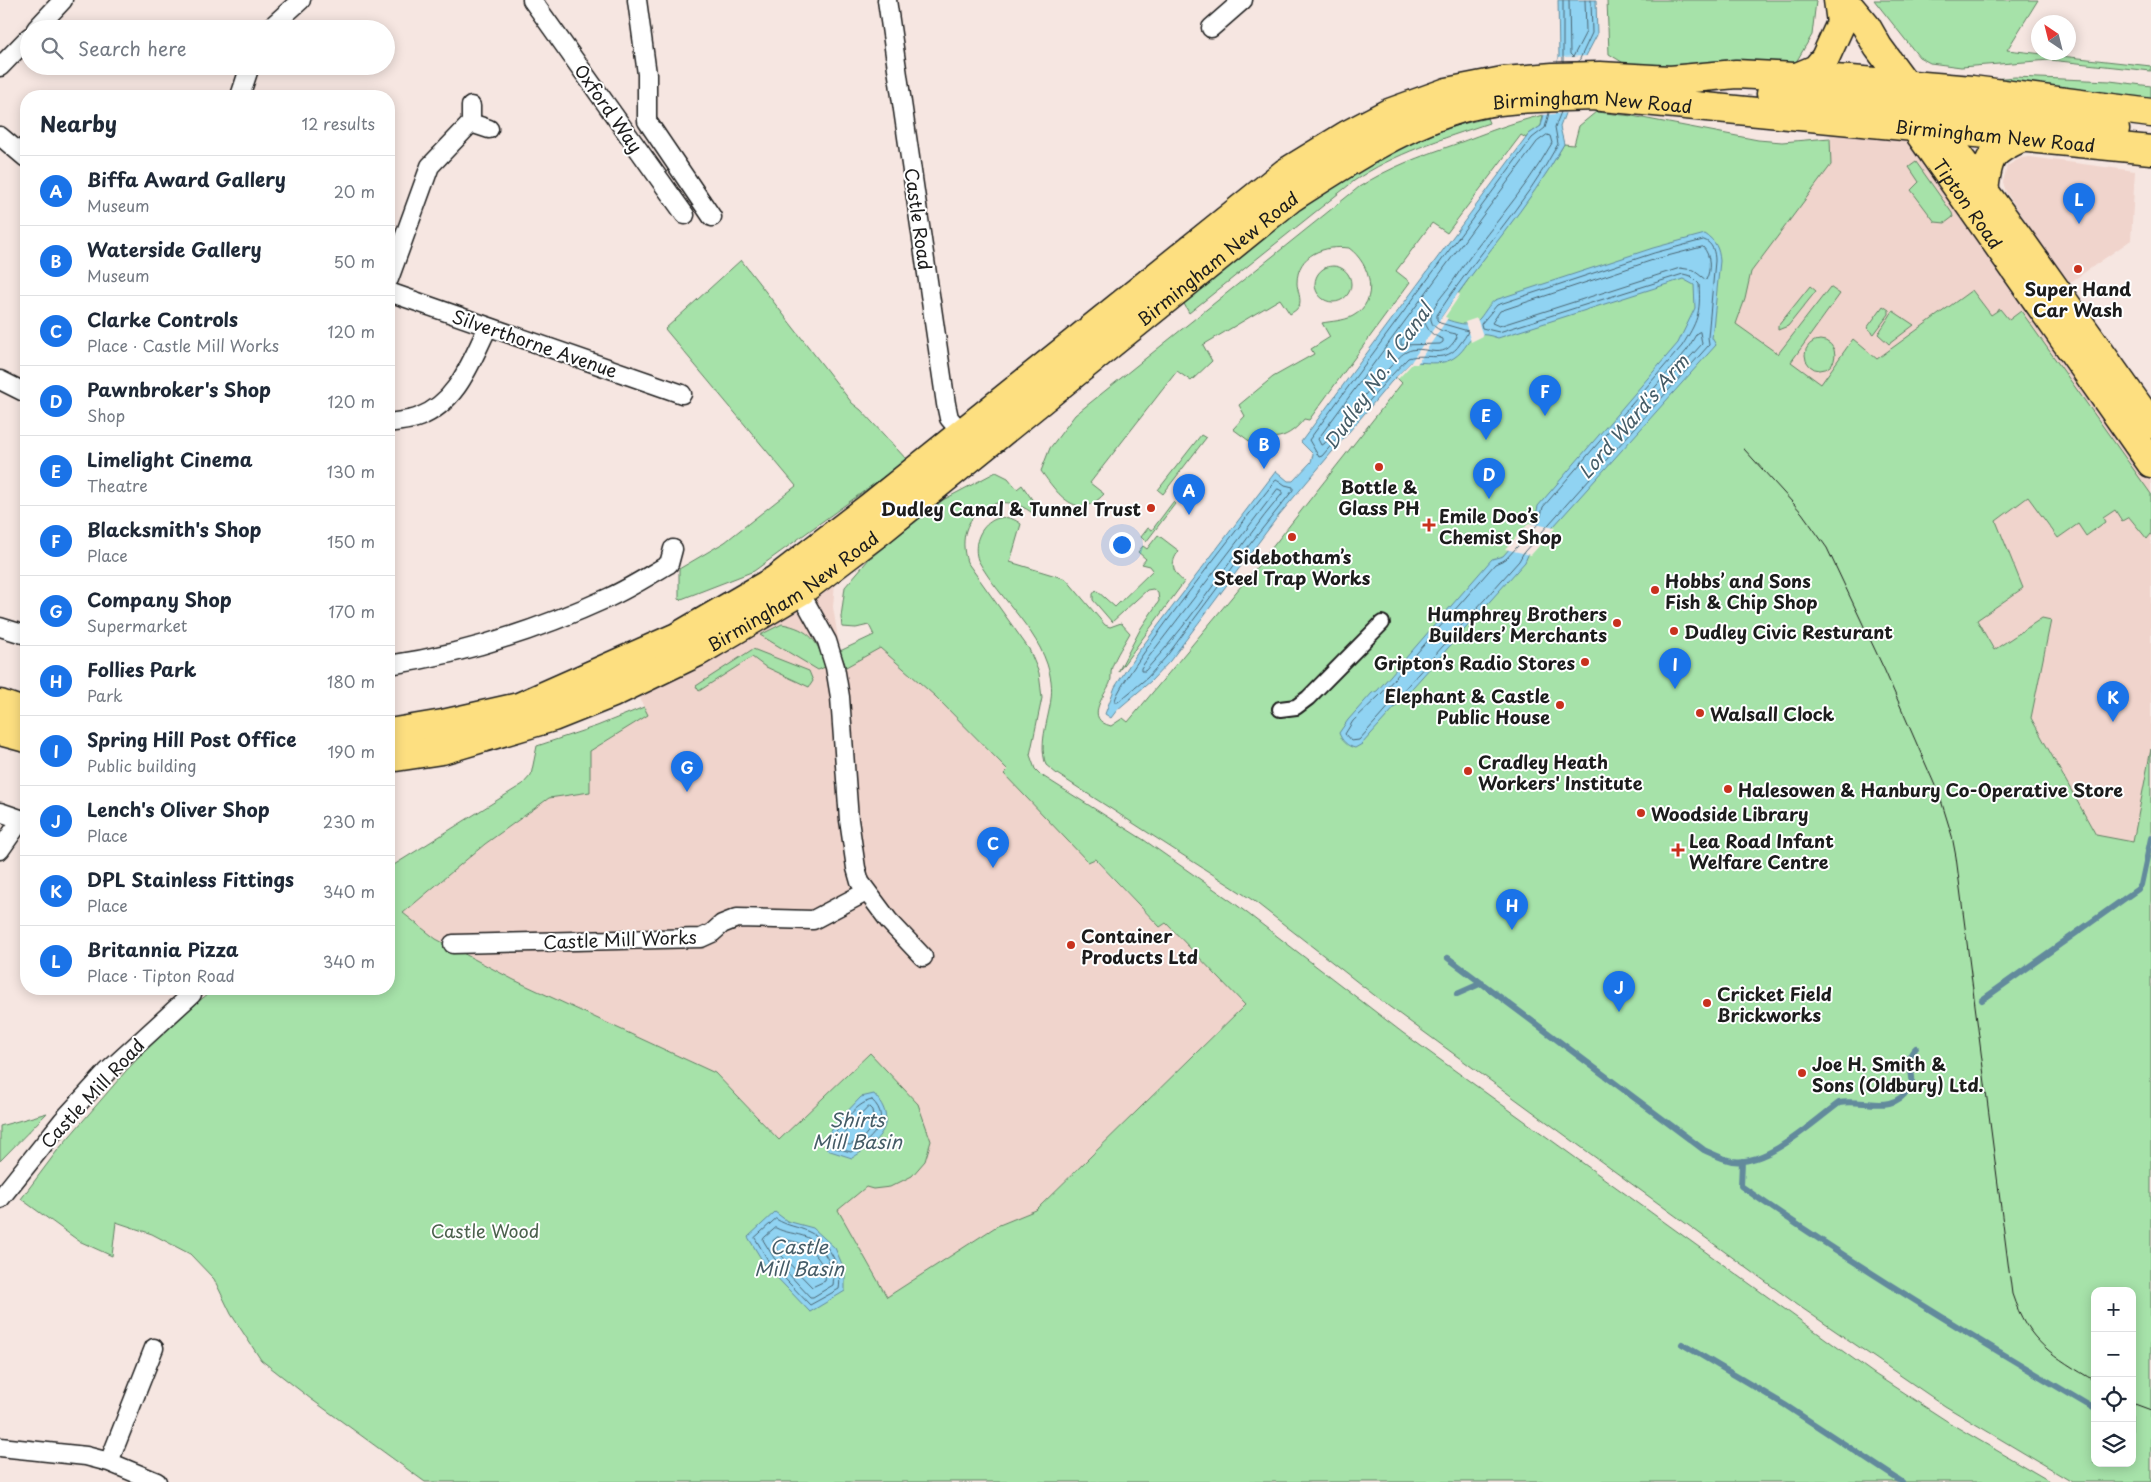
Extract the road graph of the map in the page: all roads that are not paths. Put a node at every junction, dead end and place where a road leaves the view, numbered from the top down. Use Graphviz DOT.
graph roads {
  1 [pos="63,0"];
  2 [pos="301,0"];
  3 [pos="532,0"];
  4 [pos="637,0"];
  5 [pos="887,0"];
  6 [pos="1243,0"];
  7 [pos="1838,0"];
  8 [pos="1844,0"];
  9 [pos="44,20"];
  10 [pos="280,20"];
  11 [pos="1211,28"];
  12 [pos="20,46"];
  13 [pos="0,67"];
  14 [pos="247,75"];
  15 [pos="1797,77"];
  16 [pos="1670,80"];
  17 [pos="1596,86"];
  18 [pos="1550,87"];
  19 [pos="242,90"];
  20 [pos="1911,105"];
  21 [pos="471,106"];
  22 [pos="2151,113"];
  23 [pos="472,123"];
  24 [pos="489,129"];
  25 [pos="0,136"];
  26 [pos="2151,136"];
  27 [pos="2021,138"];
  28 [pos="2151,150"];
  29 [pos="20,153"];
  30 [pos="1984,191"];
  31 [pos="685,216"];
  32 [pos="712,217"];
  33 [pos="395,262"];
  34 [pos="395,294"];
  35 [pos="488,327"];
  36 [pos="0,380"];
  37 [pos="20,390"];
  38 [pos="682,394"];
  39 [pos="395,422"];
  40 [pos="2151,424"];
  41 [pos="962,433"];
  42 [pos="2151,463"];
  43 [pos="673,549"];
  44 [pos="794,582"];
  45 [pos="1382,623"];
  46 [pos="0,626"];
  47 [pos="20,633"];
  48 [pos="395,663"];
  49 [pos="0,704"];
  50 [pos="1280,709"];
  51 [pos="20,711"];
  52 [pos="0,731"];
  53 [pos="395,732"];
  54 [pos="20,736"];
  55 [pos="395,757"];
  56 [pos="0,812"];
  57 [pos="20,819"];
  58 [pos="20,825"];
  59 [pos="0,850"];
  60 [pos="866,892"];
  61 [pos="453,944"];
  62 [pos="923,957"];
  63 [pos="190,995"];
  64 [pos="0,1199"];
  65 [pos="154,1348"];
  66 [pos="0,1447"];
  67 [pos="108,1462"];
  68 [pos="157,1482"];
  1 -- 9 [label="street"];
  2 -- 10 [label="street"];
  3 -- 31 [label="street, Oxford Way"];
  4 -- 32 [label="street"];
  5 -- 41 [label="street, Castle Road"];
  6 -- 11 [label="street"];
  7 -- 15 [label="main road"];
  8 -- 20 [label="main road, Tipton Road"];
  12 -- 13 [label="street"];
  14 -- 19 [label="street"];
  15 -- 16 [label="main road, Birmingham New Road"];
  15 -- 20 [label="main road, Birmingham New Road"];
  16 -- 17 [label="main road, Birmingham New Road"];
  16 -- 20 [label="main road"];
  17 -- 18 [label="main road, Birmingham New Road"];
  17 -- 20 [label="main road, Birmingham New Road"];
  18 -- 41 [label="main road, Birmingham New Road"];
  18 -- 44 [label="main road, Birmingham New Road"];
  20 -- 22 [label="main road, Birmingham New Road"];
  20 -- 26 [label="main road"];
  20 -- 27 [label="main road, Birmingham New Road"];
  20 -- 30 [label="main road, Tipton Road"];
  20 -- 42 [label="main road, Tipton Road"];
  21 -- 23 [label="street"];
  23 -- 24 [label="street"];
  23 -- 33 [label="street"];
  25 -- 29 [label="street"];
  27 -- 28 [label="main road, Birmingham New Road"];
  27 -- 30 [label="main road"];
  30 -- 40 [label="main road, Tipton Road"];
  34 -- 35 [label="street, Silverthorne Avenue"];
  35 -- 38 [label="street, Silverthorne Avenue"];
  35 -- 39 [label="street"];
  36 -- 37 [label="street"];
  41 -- 44 [label="main road, Birmingham New Road"];
  43 -- 48 [label="street"];
  44 -- 53 [label="main road, Birmingham New Road"];
  44 -- 55 [label="main road, Birmingham New Road"];
  44 -- 60 [label="street"];
  45 -- 50 [label="street"];
  46 -- 47 [label="street"];
  49 -- 51 [label="main road"];
  52 -- 54 [label="main road"];
  56 -- 57 [label="street"];
  58 -- 59 [label="street"];
  60 -- 61 [label="street, Castle Mill Works"];
  60 -- 62 [label="street"];
  63 -- 64 [label="street, Castle Mill Road"];
  65 -- 67 [label="street"];
  66 -- 67 [label="street"];
  67 -- 68 [label="street"];
}
